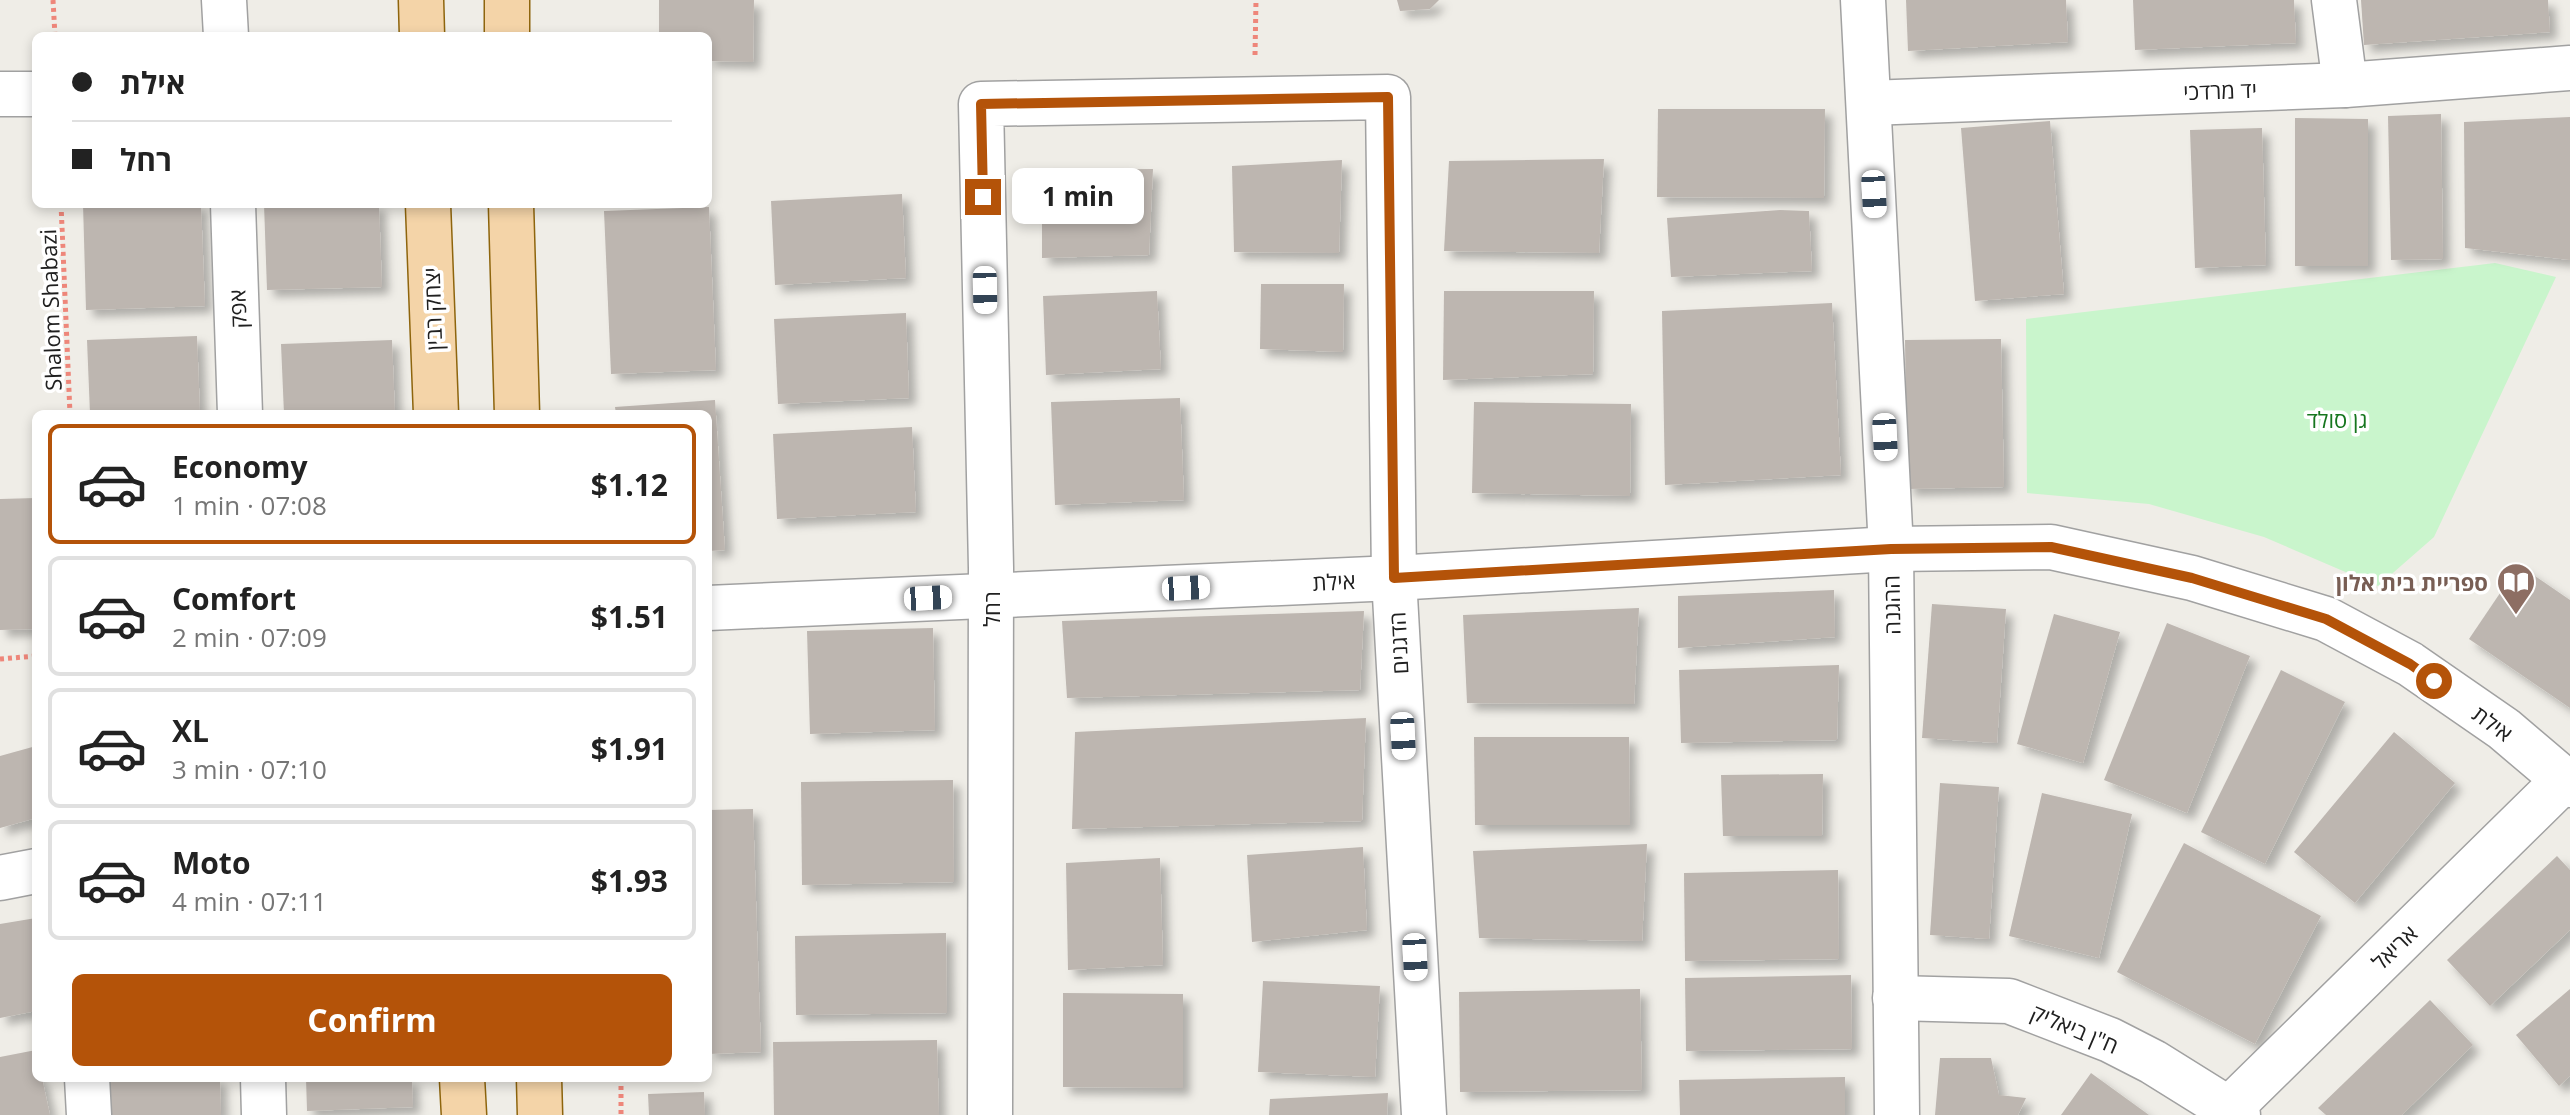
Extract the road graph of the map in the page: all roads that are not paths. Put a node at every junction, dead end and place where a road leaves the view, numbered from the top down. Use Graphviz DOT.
graph roads {
  1 [pos="224,0"];
  2 [pos="421,0"];
  3 [pos="507,0"];
  4 [pos="1863,0"];
  5 [pos="2334,0"];
  6 [pos="226,32"];
  7 [pos="422,32"];
  8 [pos="507,32"];
  9 [pos="2570,68"];
  10 [pos="2345,85"];
  11 [pos="0,94"];
  12 [pos="32,94"];
  13 [pos="1869,103"];
  14 [pos="981,104"];
  15 [pos="233,208"];
  16 [pos="428,208"];
  17 [pos="511,208"];
  18 [pos="240,410"];
  19 [pos="436,410"];
  20 [pos="517,410"];
  21 [pos="1891,549"];
  22 [pos="1394,578"];
  23 [pos="991,595"];
  24 [pos="712,608"];
  25 [pos="2568,782"];
  26 [pos="32,872"];
  27 [pos="0,878"];
  28 [pos="1895,998"];
  29 [pos="87,1082"];
  30 [pos="263,1082"];
  31 [pos="462,1082"];
  32 [pos="539,1082"];
  33 [pos="2230,1113"];
  34 [pos="89,1115"];
  35 [pos="264,1115"];
  36 [pos="464,1115"];
  37 [pos="540,1115"];
  38 [pos="990,1115"];
  39 [pos="1424,1115"];
  40 [pos="1897,1115"];
  1 -- 6 [label="street"];
  2 -- 7 [label="main road"];
  3 -- 8 [label="main road"];
  4 -- 13 [label="street, ההגנה"];
  5 -- 10 [label="street"];
  9 -- 10 [label="street, יד מרדכי"];
  10 -- 13 [label="street, יד מרדכי"];
  11 -- 12 [label="street"];
  13 -- 21 [label="street, ההגנה"];
  14 -- 22 [label="street, הדגנים"];
  14 -- 23 [label="street, רחל"];
  15 -- 18 [label="street, אפק"];
  16 -- 19 [label="main road, יצחק רבין"];
  17 -- 20 [label="main road"];
  21 -- 22 [label="street, אילת"];
  21 -- 25 [label="street, אילת"];
  21 -- 28 [label="street, ההגנה"];
  22 -- 23 [label="street, אילת"];
  22 -- 39 [label="street, הדגנים"];
  23 -- 24 [label="street, אילת"];
  23 -- 38 [label="street, רחל"];
  25 -- 33 [label="street, אריאל"];
  26 -- 27 [label="street"];
  28 -- 33 [label="street, ח\"ן ביאליק"];
  28 -- 40 [label="street, ההגנה"];
  29 -- 34 [label="street"];
  30 -- 35 [label="street"];
  31 -- 36 [label="main road"];
  32 -- 37 [label="main road"];
}
